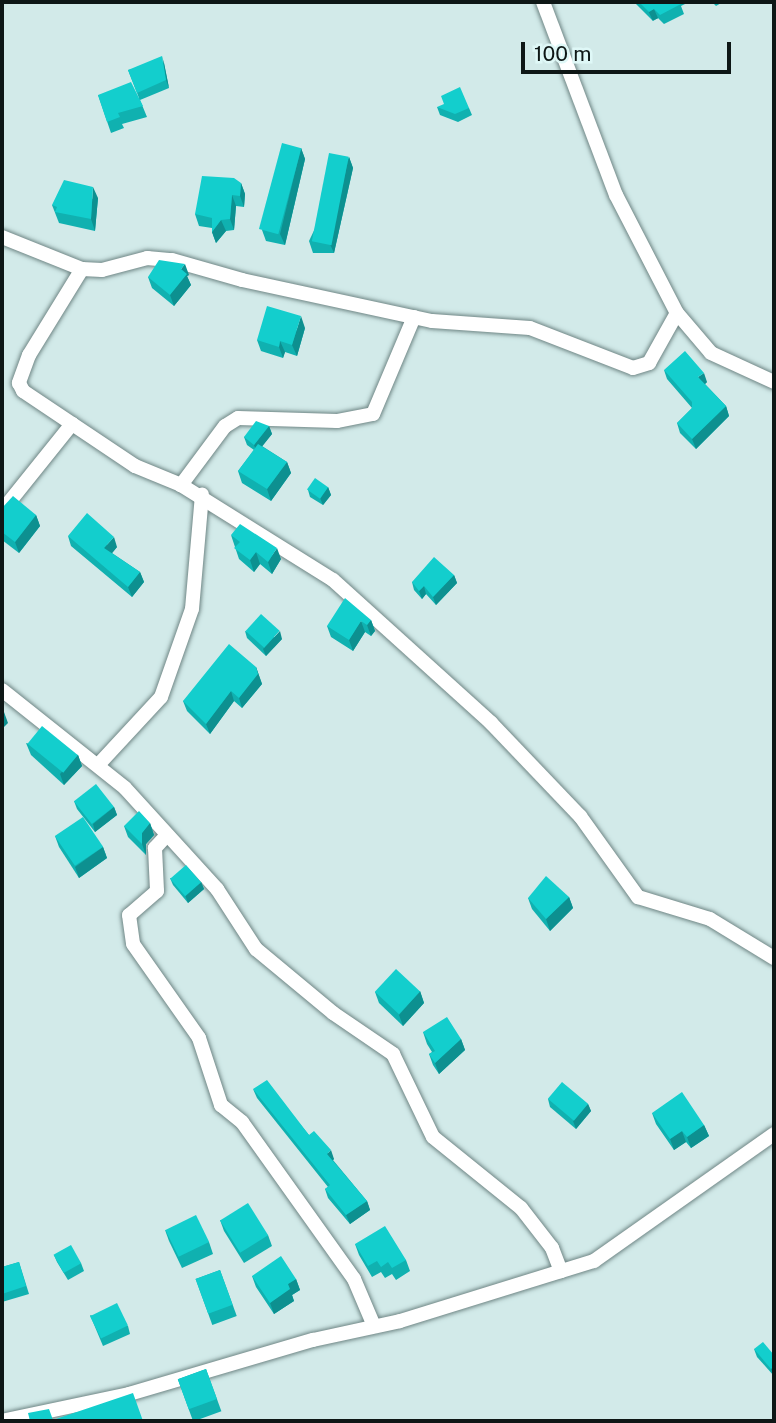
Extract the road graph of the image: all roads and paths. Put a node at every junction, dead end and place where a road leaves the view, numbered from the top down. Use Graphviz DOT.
graph roads {
  1 [pos="543,2"];
  2 [pos="2,237"];
  3 [pos="82,269"];
  4 [pos="677,313"];
  5 [pos="414,317"];
  6 [pos="774,382"];
  7 [pos="72,424"];
  8 [pos="181,485"];
  9 [pos="202,495"];
  10 [pos="2,510"];
  11 [pos="2,690"];
  12 [pos="99,764"];
  13 [pos="167,835"];
  14 [pos="774,958"];
  15 [pos="774,1134"];
  16 [pos="561,1271"];
  17 [pos="374,1326"];
  18 [pos="2,1421"];
  1 -- 4 [label="street"];
  2 -- 3 [label="street"];
  3 -- 5 [label="street"];
  3 -- 7 [label="street"];
  4 -- 5 [label="street"];
  4 -- 6 [label="street"];
  5 -- 8 [label="street"];
  7 -- 8 [label="street"];
  7 -- 10 [label="street"];
  8 -- 9 [label="street"];
  9 -- 12 [label="street"];
  9 -- 14 [label="street"];
  11 -- 12 [label="street"];
  12 -- 13 [label="street"];
  13 -- 16 [label="street"];
  13 -- 17 [label="street"];
  15 -- 16 [label="street"];
  16 -- 17 [label="street"];
  17 -- 18 [label="street"];
}
